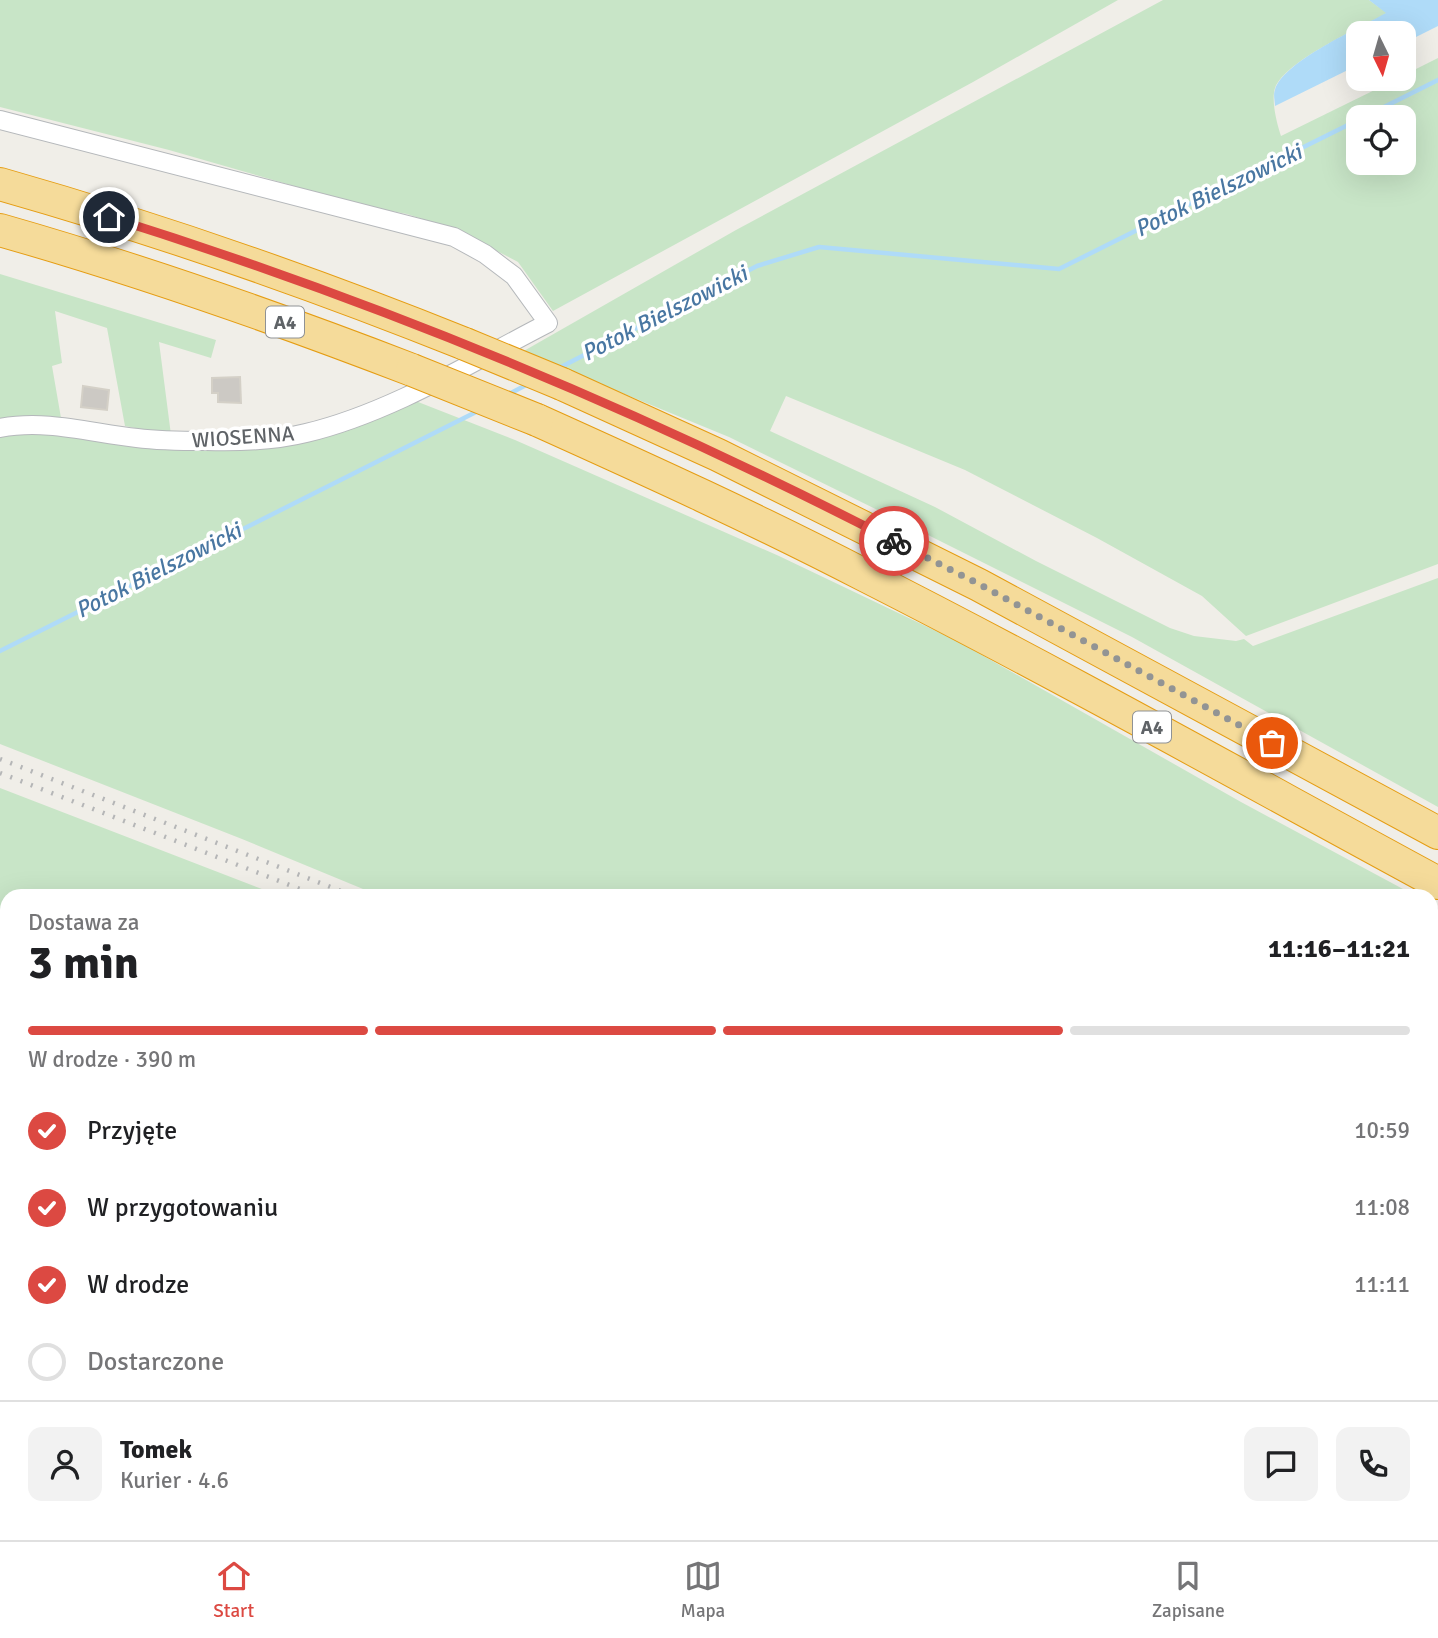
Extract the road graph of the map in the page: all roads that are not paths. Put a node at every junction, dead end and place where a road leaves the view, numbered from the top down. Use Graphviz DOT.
graph roads {
  1 [pos="0,120"];
  2 [pos="0,184"];
  3 [pos="0,230"];
  4 [pos="0,428"];
  5 [pos="1438,833"];
  6 [pos="1438,883"];
  1 -- 4 [label="street, WIOSENNA"];
  2 -- 5 [label="highway, A4, bridge"];
  3 -- 6 [label="highway, A4, bridge"];
}
